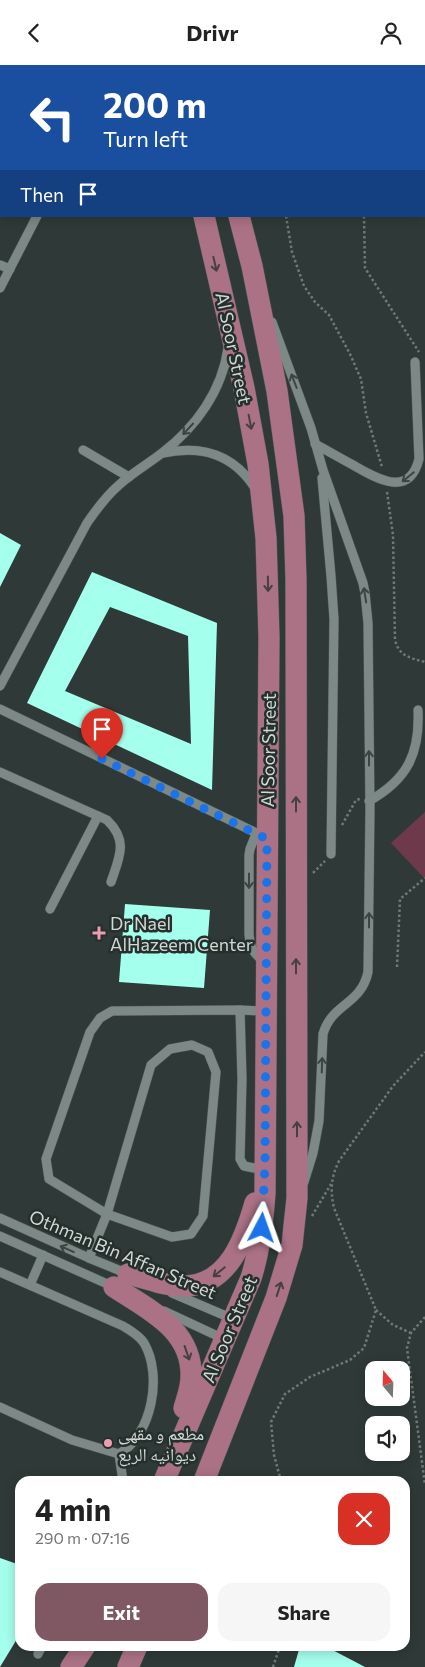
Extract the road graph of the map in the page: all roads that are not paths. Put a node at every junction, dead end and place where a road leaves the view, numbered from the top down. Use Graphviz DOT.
graph roads {
  1 [pos="36,217"];
  2 [pos="204,217"];
  3 [pos="239,217"];
  4 [pos="0,265"];
  5 [pos="252,266"];
  6 [pos="10,269"];
  7 [pos="0,288"];
  8 [pos="229,321"];
  9 [pos="419,359"];
  10 [pos="315,443"];
  11 [pos="83,450"];
  12 [pos="162,453"];
  13 [pos="323,470"];
  14 [pos="129,477"];
  15 [pos="263,501"];
  16 [pos="0,686"];
  17 [pos="0,709"];
  18 [pos="418,710"];
  19 [pos="1,775"];
  20 [pos="370,799"];
  21 [pos="98,816"];
  22 [pos="262,836"];
  23 [pos="331,854"];
  24 [pos="111,882"];
  25 [pos="50,909"];
  26 [pos="240,1010"];
  27 [pos="265,1011"];
  28 [pos="265,1165"];
  29 [pos="297,1198"];
  30 [pos="107,1214"];
  31 [pos="0,1218"];
  32 [pos="0,1236"];
  33 [pos="43,1255"];
  34 [pos="88,1258"];
  35 [pos="0,1272"];
  36 [pos="121,1281"];
  37 [pos="30,1285"];
  38 [pos="233,1319"];
  39 [pos="267,1321"];
  40 [pos="235,1341"];
  41 [pos="0,1407"];
  42 [pos="215,1453"];
  43 [pos="119,1454"];
  44 [pos="122,1476"];
  45 [pos="165,1476"];
  46 [pos="167,1476"];
  47 [pos="206,1476"];
  48 [pos="82,1651"];
  49 [pos="94,1651"];
  50 [pos="135,1651"];
  51 [pos="141,1651"];
  52 [pos="72,1667"];
  53 [pos="87,1667"];
  54 [pos="128,1667"];
  55 [pos="137,1667"];
  1 -- 6 [label="street"];
  2 -- 8 [label="main road, Al Soor Street, one-way"];
  3 -- 5 [label="main road, Al Soor Street"];
  4 -- 6 [label="street"];
  10 -- 5 [label="street, one-way"];
  29 -- 5 [label="main road, Al Soor Street, one-way"];
  6 -- 7 [label="street"];
  8 -- 12 [label="street, one-way"];
  8 -- 15 [label="main road, Al Soor Street, one-way"];
  9 -- 10 [label="street, one-way"];
  10 -- 13 [label="street"];
  11 -- 14 [label="street"];
  12 -- 14 [label="street"];
  12 -- 15 [label="street"];
  20 -- 13 [label="street, one-way"];
  13 -- 23 [label="street"];
  14 -- 16 [label="street"];
  15 -- 22 [label="main road, Al Soor Street, one-way"];
  17 -- 22 [label="street"];
  18 -- 20 [label="street"];
  19 -- 21 [label="street"];
  29 -- 20 [label="street, one-way"];
  21 -- 24 [label="street"];
  21 -- 25 [label="street"];
  22 -- 27 [label="main road, Al Soor Street, one-way"];
  26 -- 27 [label="street"];
  26 -- 28 [label="street"];
  26 -- 30 [label="street"];
  27 -- 28 [label="main road, Al Soor Street"];
  28 -- 36 [label="main road, one-way"];
  28 -- 38 [label="main road, Al Soor Street"];
  39 -- 29 [label="main road, Al Soor Street, one-way"];
  30 -- 30 [label="street"];
  30 -- 34 [label="street"];
  34 -- 31 [label="street, Othman Bin Affan Street, one-way"];
  32 -- 33 [label="street, Othman Bin Affan Street"];
  33 -- 36 [label="street, Othman Bin Affan Street"];
  33 -- 37 [label="street"];
  34 -- 36 [label="street, Othman Bin Affan Street"];
  35 -- 37 [label="street"];
  36 -- 38 [label="street, Othman Bin Affan Street"];
  36 -- 40 [label="street, Othman Bin Affan Street"];
  36 -- 45 [label="main road, one-way"];
  37 -- 43 [label="street"];
  38 -- 40 [label="main road, Al Soor Street"];
  39 -- 40 [label="main road"];
  39 -- 42 [label="main road, Al Soor Street"];
  40 -- 42 [label="main road"];
  40 -- 46 [label="main road, Al Soor Street"];
  41 -- 43 [label="street"];
  42 -- 47 [label="main road, Al Soor Street"];
  43 -- 44 [label="street"];
  48 -- 52 [label="main road"];
  49 -- 53 [label="main road"];
  50 -- 54 [label="main road"];
  51 -- 55 [label="main road"];
}
